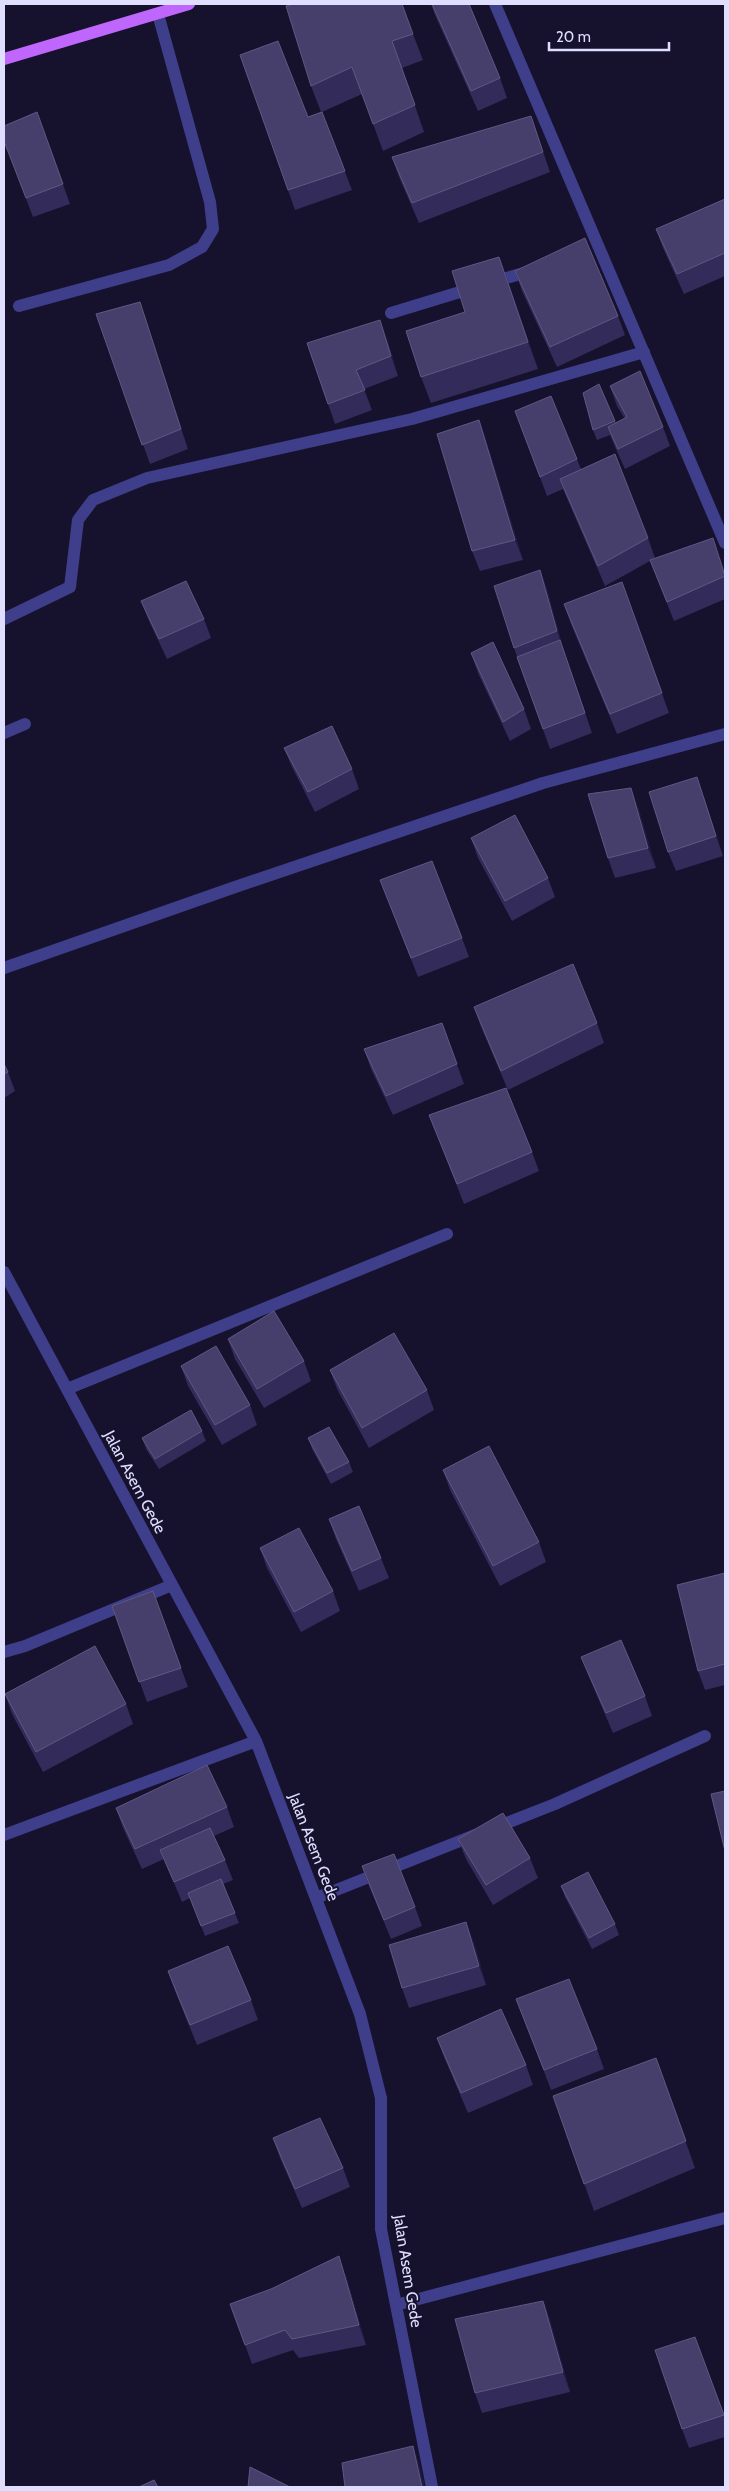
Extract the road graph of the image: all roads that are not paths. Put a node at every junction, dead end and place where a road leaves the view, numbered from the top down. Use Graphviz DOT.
graph roads {
  1 [pos="189,4"];
  2 [pos="495,4"];
  3 [pos="158,14"];
  4 [pos="4,59"];
  5 [pos="546,267"];
  6 [pos="19,306"];
  7 [pos="392,314"];
  8 [pos="644,352"];
  9 [pos="725,543"];
  10 [pos="4,619"];
  11 [pos="25,724"];
  12 [pos="4,733"];
  13 [pos="725,734"];
  14 [pos="4,968"];
  15 [pos="447,1234"];
  16 [pos="4,1272"];
  17 [pos="67,1389"];
  18 [pos="172,1585"];
  19 [pos="4,1652"];
  20 [pos="705,1736"];
  21 [pos="256,1741"];
  22 [pos="4,1835"];
  23 [pos="316,1898"];
  24 [pos="725,2218"];
  25 [pos="396,2306"];
  26 [pos="432,2487"];
  1 -- 3 [label="main road"];
  2 -- 8 [label="street"];
  3 -- 4 [label="main road"];
  3 -- 6 [label="street"];
  5 -- 7 [label="street"];
  8 -- 9 [label="street"];
  8 -- 10 [label="street"];
  11 -- 12 [label="street"];
  13 -- 14 [label="street"];
  15 -- 17 [label="street"];
  16 -- 17 [label="street, Jalan Asem Gede"];
  17 -- 18 [label="street, Jalan Asem Gede"];
  18 -- 19 [label="street"];
  18 -- 21 [label="street, Jalan Asem Gede"];
  20 -- 23 [label="street"];
  21 -- 22 [label="street"];
  21 -- 23 [label="street, Jalan Asem Gede"];
  23 -- 25 [label="street, Jalan Asem Gede"];
  24 -- 25 [label="street"];
  25 -- 26 [label="street, Jalan Asem Gede"];
}
